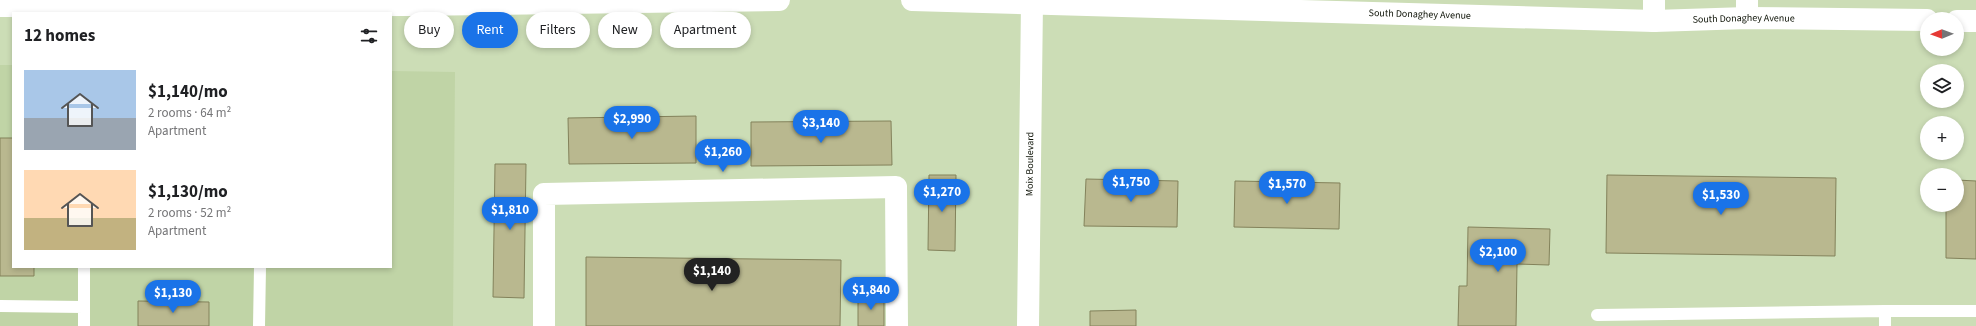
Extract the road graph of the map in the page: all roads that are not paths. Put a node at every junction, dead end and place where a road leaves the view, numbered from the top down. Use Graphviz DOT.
graph roads {
  1 [pos="779,0"];
  2 [pos="912,0"];
  3 [pos="1032,2"];
  4 [pos="409,3"];
  5 [pos="0,6"];
  6 [pos="264,9"];
  7 [pos="1747,9"];
  8 [pos="92,10"];
  9 [pos="1654,10"];
  10 [pos="1920,20"];
  11 [pos="1964,21"];
  12 [pos="1976,21"];
  13 [pos="84,268"];
  14 [pos="260,268"];
  15 [pos="0,306"];
  16 [pos="84,306"];
  17 [pos="1885,311"];
  18 [pos="1976,311"];
  19 [pos="1597,315"];
  20 [pos="84,326"];
  21 [pos="259,326"];
  22 [pos="544,326"];
  23 [pos="897,326"];
  24 [pos="1028,326"];
  25 [pos="1885,326"];
  1 -- 4 [label="street"];
  2 -- 3 [label="street, South Donaghey Avenue"];
  3 -- 9 [label="street, South Donaghey Avenue"];
  3 -- 24 [label="street, Moix Boulevard"];
  4 -- 6 [label="street"];
  5 -- 8 [label="street"];
  6 -- 8 [label="street"];
  7 -- 9 [label="street, South Donaghey Avenue"];
  7 -- 10 [label="street, South Donaghey Avenue"];
  11 -- 12 [label="street"];
  13 -- 16 [label="lane"];
  14 -- 21 [label="lane"];
  15 -- 16 [label="lane"];
  16 -- 20 [label="lane"];
  17 -- 18 [label="lane"];
  17 -- 19 [label="lane"];
  17 -- 25 [label="lane"];
  22 -- 23 [label="street"];
}
